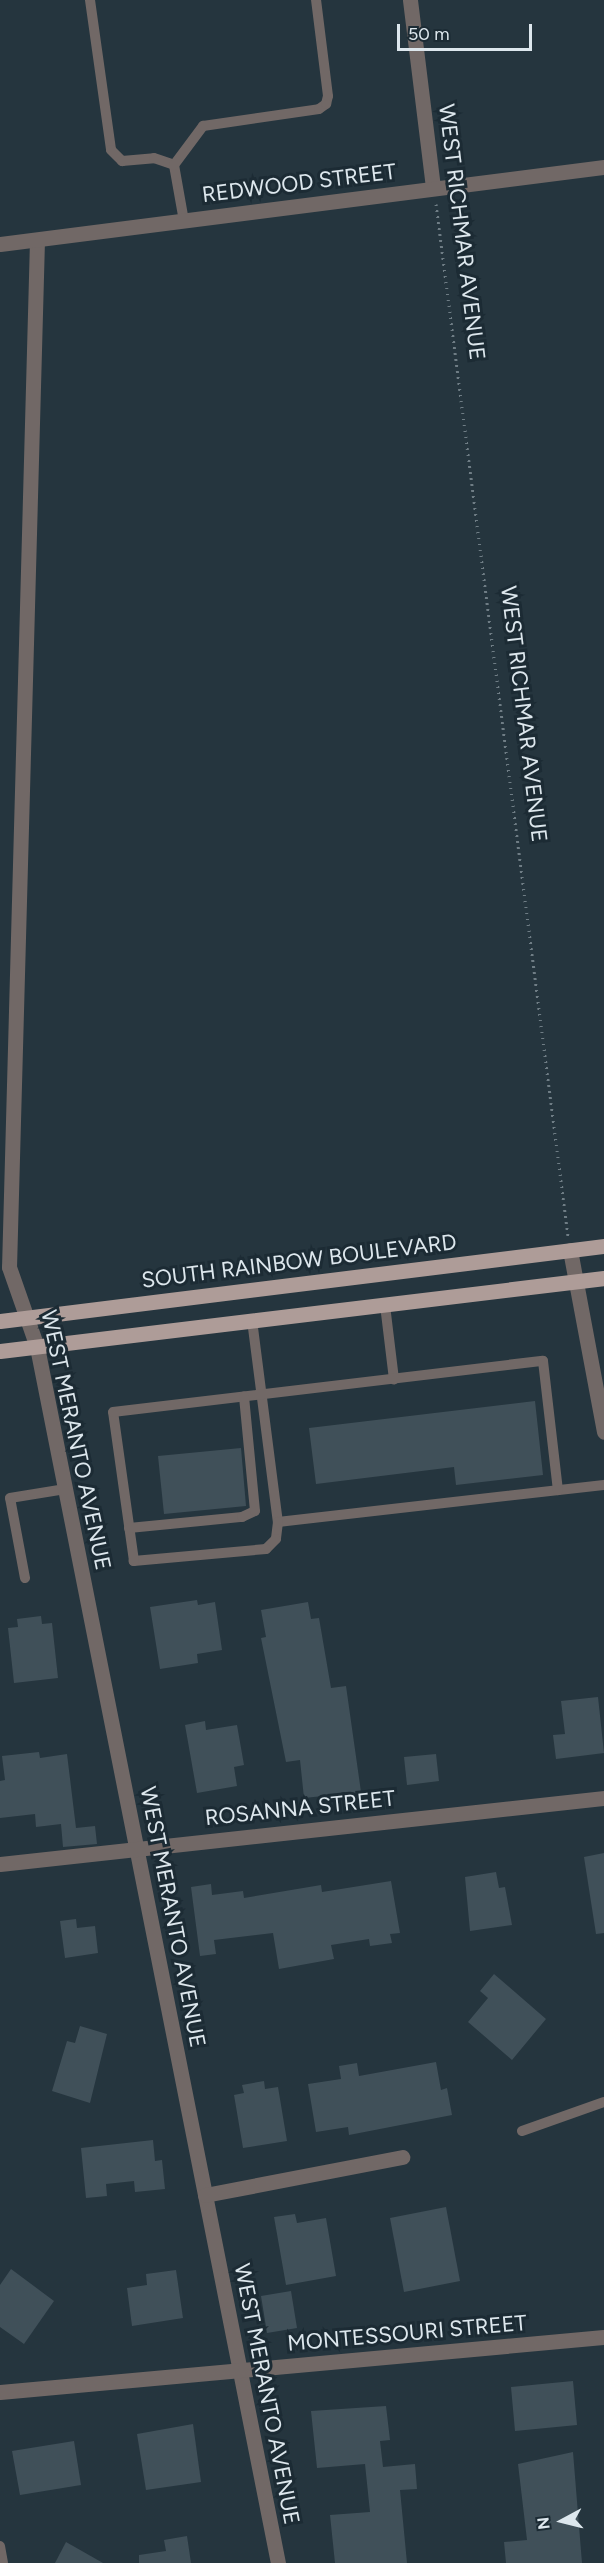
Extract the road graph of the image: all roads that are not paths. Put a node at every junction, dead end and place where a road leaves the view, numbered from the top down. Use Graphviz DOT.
graph roads {
  1 [pos="90,0"];
  2 [pos="316,0"];
  3 [pos="410,0"];
  4 [pos="174,165"];
  5 [pos="604,167"];
  6 [pos="434,188"];
  7 [pos="184,221"];
  8 [pos="37,240"];
  9 [pos="0,244"];
  10 [pos="604,1246"];
  11 [pos="570,1250"];
  12 [pos="604,1278"];
  13 [pos="575,1282"];
  14 [pos="385,1305"];
  15 [pos="29,1317"];
  16 [pos="252,1320"];
  17 [pos="0,1321"];
  18 [pos="37,1347"];
  19 [pos="0,1351"];
  20 [pos="394,1379"];
  21 [pos="262,1395"];
  22 [pos="244,1397"];
  23 [pos="604,1432"];
  24 [pos="604,1485"];
  25 [pos="65,1489"];
  26 [pos="558,1490"];
  27 [pos="5,1499"];
  28 [pos="279,1522"];
  29 [pos="129,1528"];
  30 [pos="25,1578"];
  31 [pos="604,1798"];
  32 [pos="137,1849"];
  33 [pos="0,1864"];
  34 [pos="604,2102"];
  35 [pos="522,2131"];
  36 [pos="402,2157"];
  37 [pos="205,2195"];
  38 [pos="604,2337"];
  39 [pos="240,2371"];
  40 [pos="0,2392"];
  41 [pos="0,2547"];
  42 [pos="3,2563"];
  43 [pos="278,2563"];
  1 -- 4 [label="lane"];
  2 -- 4 [label="lane"];
  3 -- 6 [label="street, WEST RICHMAR AVENUE"];
  4 -- 7 [label="lane"];
  5 -- 6 [label="street, REDWOOD STREET"];
  6 -- 7 [label="street, REDWOOD STREET"];
  7 -- 8 [label="street, REDWOOD STREET"];
  8 -- 9 [label="street, REDWOOD STREET"];
  8 -- 15 [label="street, WEST MERANTO AVENUE"];
  10 -- 11 [label="main road, SOUTH RAINBOW BOULEVARD"];
  11 -- 13 [label="street"];
  11 -- 15 [label="main road, SOUTH RAINBOW BOULEVARD"];
  12 -- 13 [label="main road"];
  13 -- 14 [label="main road"];
  13 -- 23 [label="street"];
  14 -- 16 [label="main road"];
  14 -- 20 [label="lane"];
  15 -- 17 [label="main road, SOUTH RAINBOW BOULEVARD"];
  15 -- 18 [label="street, WEST MERANTO AVENUE"];
  16 -- 18 [label="main road"];
  16 -- 21 [label="lane"];
  18 -- 19 [label="main road"];
  18 -- 25 [label="street, WEST MERANTO AVENUE"];
  20 -- 21 [label="lane"];
  20 -- 26 [label="lane"];
  21 -- 22 [label="lane"];
  21 -- 28 [label="lane"];
  22 -- 29 [label="lane"];
  22 -- 29 [label="lane"];
  24 -- 26 [label="lane"];
  25 -- 27 [label="lane"];
  25 -- 32 [label="street, WEST MERANTO AVENUE"];
  26 -- 28 [label="lane"];
  27 -- 30 [label="lane"];
  28 -- 29 [label="lane"];
  31 -- 32 [label="street, ROSANNA STREET"];
  32 -- 33 [label="street, ROSANNA STREET"];
  32 -- 37 [label="street, WEST MERANTO AVENUE"];
  34 -- 35 [label="lane"];
  36 -- 37 [label="street"];
  37 -- 39 [label="street, WEST MERANTO AVENUE"];
  38 -- 39 [label="street, MONTESSOURI STREET"];
  39 -- 40 [label="street, MONTESSOURI STREET"];
  39 -- 43 [label="street, WEST MERANTO AVENUE"];
  41 -- 42 [label="lane"];
}
